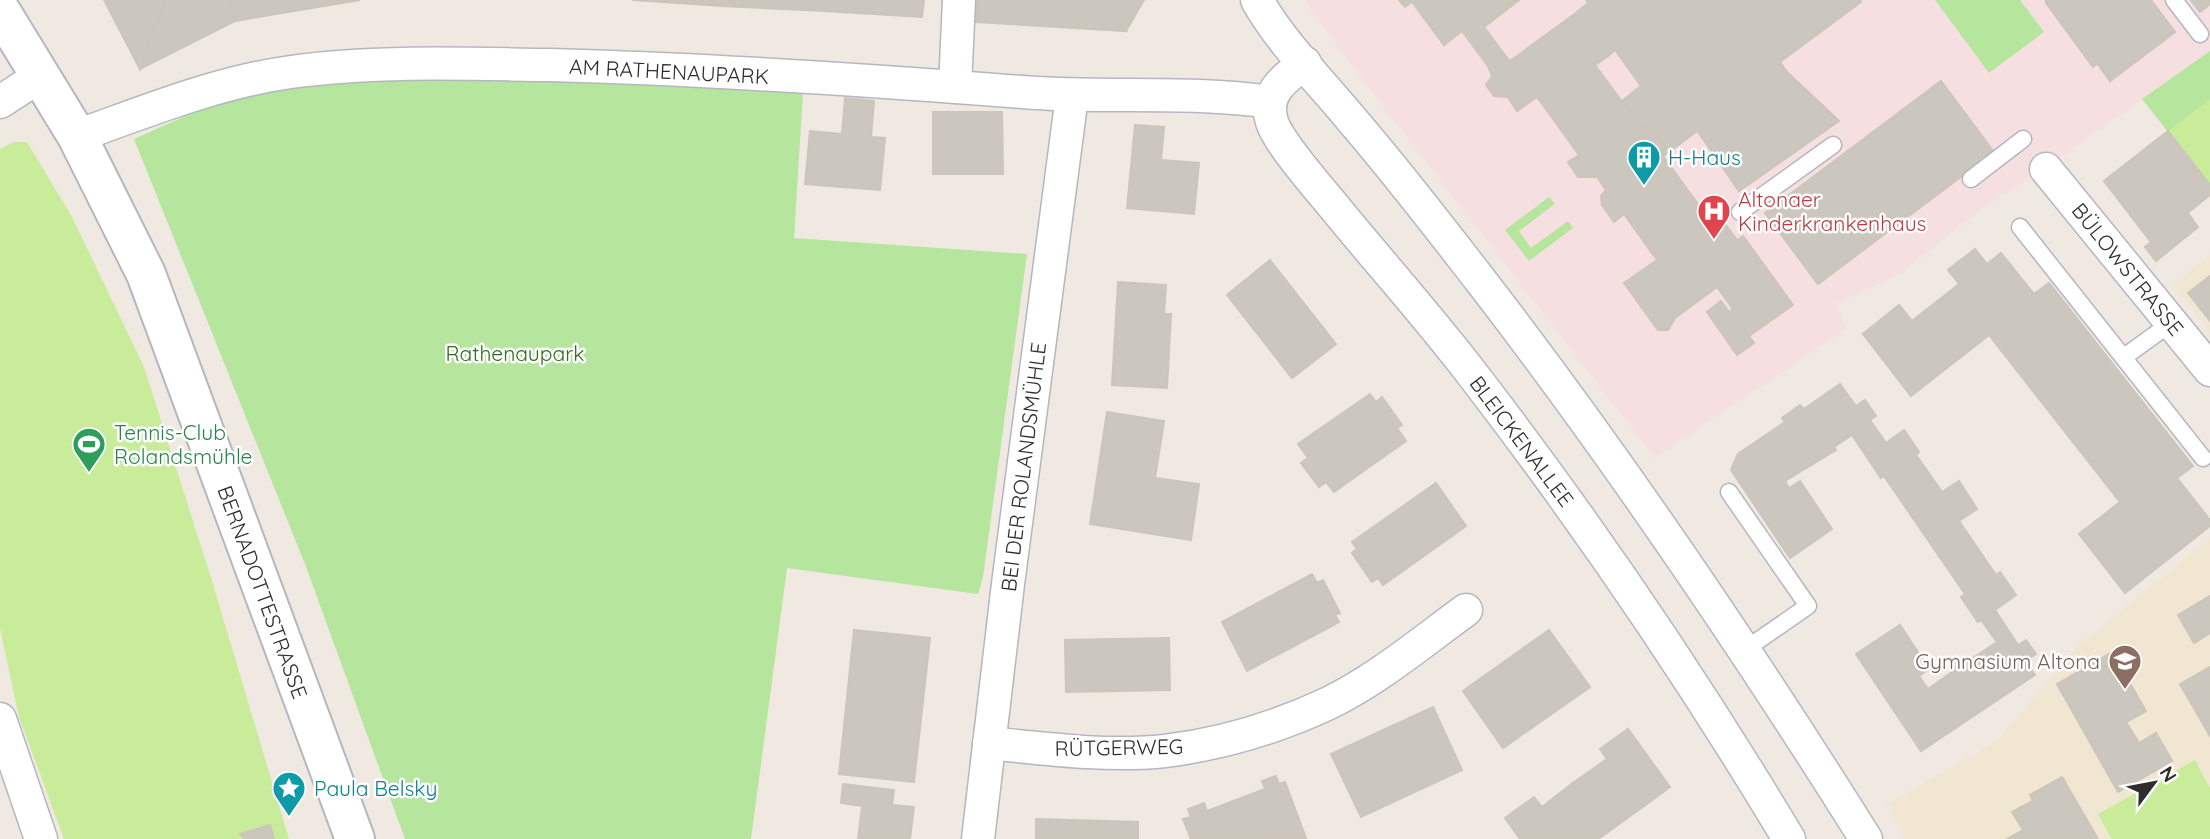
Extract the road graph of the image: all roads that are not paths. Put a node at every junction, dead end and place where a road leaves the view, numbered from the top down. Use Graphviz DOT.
graph roads {
  1 [pos="959,0"];
  2 [pos="1257,0"];
  3 [pos="2174,0"];
  4 [pos="0,10"];
  5 [pos="2200,34"];
  6 [pos="1305,63"];
  7 [pos="40,76"];
  8 [pos="955,87"];
  9 [pos="1072,96"];
  10 [pos="0,102"];
  11 [pos="1270,102"];
  12 [pos="77,136"];
  13 [pos="2023,139"];
  14 [pos="1833,145"];
  15 [pos="2046,169"];
  16 [pos="1971,178"];
  17 [pos="1740,212"];
  18 [pos="2020,227"];
  19 [pos="2171,323"];
  20 [pos="2124,358"];
  21 [pos="2210,370"];
  22 [pos="2203,458"];
  23 [pos="1729,492"];
  24 [pos="1466,610"];
  25 [pos="1743,651"];
  26 [pos="0,719"];
  27 [pos="989,743"];
  28 [pos="7,763"];
  29 [pos="41,839"];
  30 [pos="355,839"];
  31 [pos="978,839"];
  32 [pos="1789,839"];
  33 [pos="1866,839"];
  1 -- 8 [label="street"];
  2 -- 6 [label="street"];
  3 -- 5 [label="lane"];
  4 -- 7 [label="street, BERNADOTTESTRASSE"];
  6 -- 11 [label="street"];
  6 -- 25 [label="street"];
  7 -- 10 [label="street"];
  7 -- 12 [label="street, BERNADOTTESTRASSE"];
  8 -- 9 [label="street, AM RATHENAUPARK"];
  8 -- 12 [label="street, AM RATHENAUPARK"];
  9 -- 11 [label="street, AM RATHENAUPARK"];
  9 -- 27 [label="street, BEI DER ROLANDSMÜHLE"];
  11 -- 32 [label="street, BLEICKENALLEE"];
  12 -- 30 [label="street, BERNADOTTESTRASSE"];
  13 -- 16 [label="lane"];
  14 -- 17 [label="lane"];
  15 -- 19 [label="street, BÜLOWSTRASSE"];
  18 -- 20 [label="lane"];
  19 -- 20 [label="lane"];
  19 -- 21 [label="street, BÜLOWSTRASSE"];
  20 -- 22 [label="lane"];
  23 -- 25 [label="lane"];
  24 -- 27 [label="street, RÜTGERWEG"];
  25 -- 33 [label="street"];
  26 -- 28 [label="street"];
  27 -- 31 [label="street, BEI DER ROLANDSMÜHLE"];
  28 -- 29 [label="street"];
}
